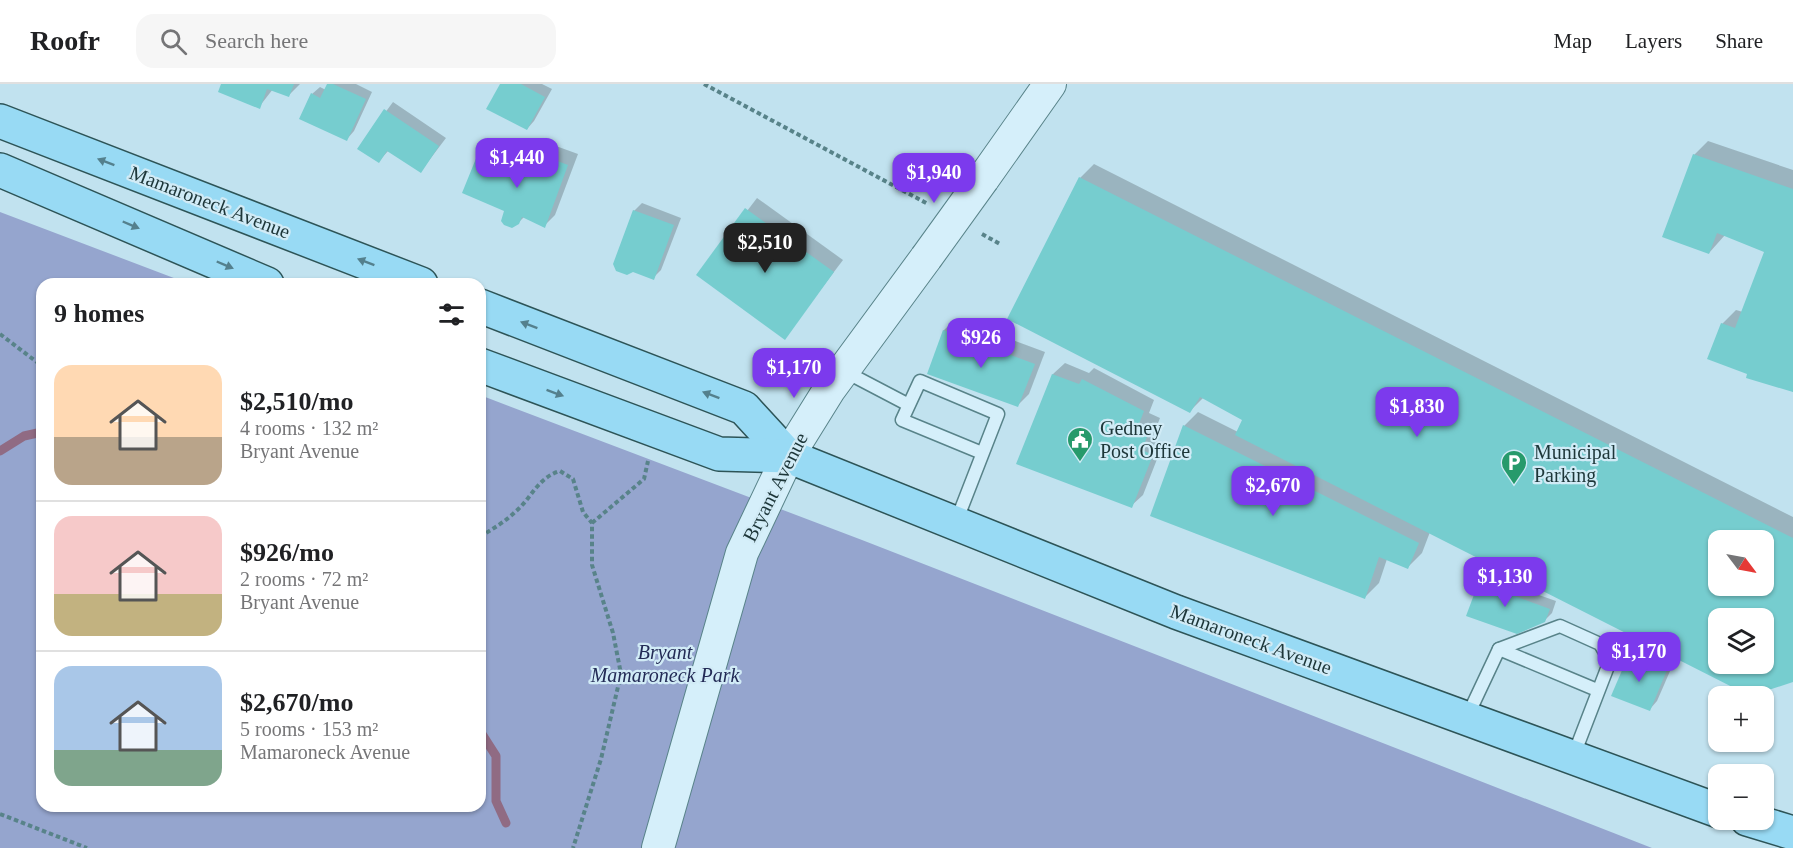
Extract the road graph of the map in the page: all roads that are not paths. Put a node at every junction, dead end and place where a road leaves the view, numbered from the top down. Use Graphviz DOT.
graph roads {
  1 [pos="1050,84"];
  2 [pos="0,121"];
  3 [pos="0,170"];
  4 [pos="253,278"];
  5 [pos="406,278"];
  6 [pos="486,308"];
  7 [pos="486,367"];
  8 [pos="843,370"];
  9 [pos="907,404"];
  10 [pos="982,453"];
  11 [pos="788,456"];
  12 [pos="956,523"];
  13 [pos="1499,649"];
  14 [pos="1598,690"];
  15 [pos="1466,719"];
  16 [pos="1573,758"];
  17 [pos="1708,806"];
  18 [pos="1774,827"];
  19 [pos="1793,833"];
  20 [pos="657,848"];
  1 -- 8 [label="street, Bryant Avenue, bridge"];
  5 -- 2 [label="main road, Mamaroneck Avenue, one-way"];
  3 -- 4 [label="main road, one-way"];
  11 -- 6 [label="main road, Mamaroneck Avenue, one-way"];
  7 -- 11 [label="main road, Mamaroneck Avenue, one-way"];
  8 -- 9 [label="lane"];
  8 -- 11 [label="street, Bryant Avenue"];
  9 -- 10 [label="lane"];
  9 -- 10 [label="lane"];
  10 -- 12 [label="lane"];
  11 -- 12 [label="main road, Mamaroneck Avenue"];
  11 -- 20 [label="street, Bryant Avenue"];
  12 -- 15 [label="main road, Mamaroneck Avenue"];
  13 -- 14 [label="lane"];
  13 -- 14 [label="lane"];
  13 -- 15 [label="lane"];
  14 -- 16 [label="lane"];
  15 -- 16 [label="main road, Mamaroneck Avenue"];
  16 -- 17 [label="main road, Mamaroneck Avenue"];
  18 -- 19 [label="main road"];
}
